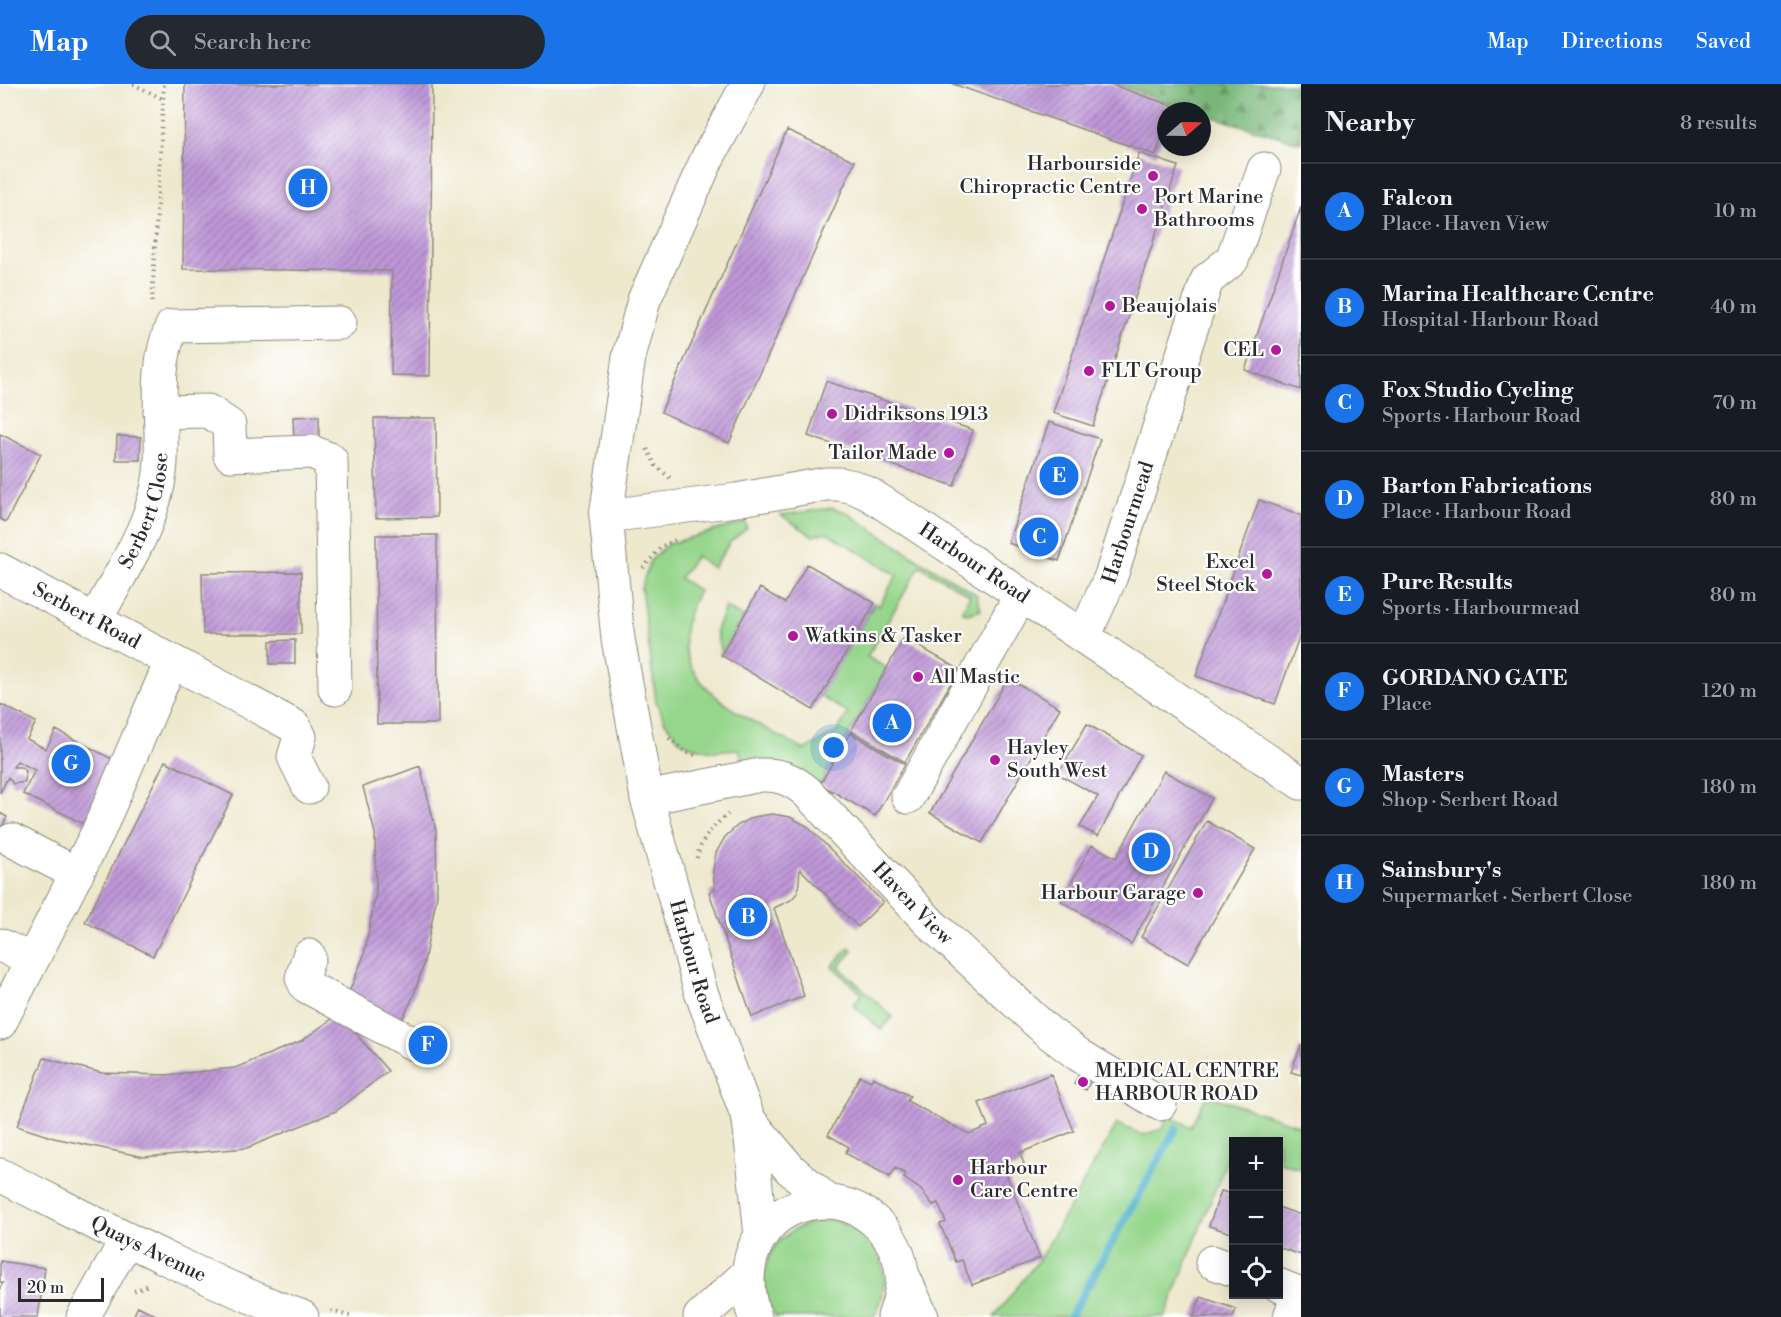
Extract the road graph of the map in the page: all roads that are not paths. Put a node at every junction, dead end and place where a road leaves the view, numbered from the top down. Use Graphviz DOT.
graph roads {
  1 [pos="748,84"];
  2 [pos="1264,169"];
  3 [pos="340,323"];
  4 [pos="160,402"];
  5 [pos="606,516"];
  6 [pos="0,570"];
  7 [pos="1021,595"];
  8 [pos="96,619"];
  9 [pos="1084,637"];
  10 [pos="171,662"];
  11 [pos="335,688"];
  12 [pos="1301,783"];
  13 [pos="309,787"];
  14 [pos="908,797"];
  15 [pos="647,798"];
  16 [pos="12,840"];
  17 [pos="77,874"];
  18 [pos="0,945"];
  19 [pos="309,956"];
  20 [pos="32,960"];
  21 [pos="0,1023"];
  22 [pos="412,1043"];
  23 [pos="1160,1104"];
  24 [pos="749,1120"];
  25 [pos="0,1175"];
  26 [pos="829,1202"];
  27 [pos="761,1235"];
  28 [pos="127,1239"];
  29 [pos="902,1273"];
  30 [pos="746,1275"];
  31 [pos="1283,1287"];
  32 [pos="88,1307"];
  33 [pos="302,1317"];
  34 [pos="700,1317"];
  35 [pos="756,1317"];
  36 [pos="894,1317"];
  37 [pos="922,1317"];
  38 [pos="1290,1317"];
  1 -- 5 [label="street, Harbour Road"];
  2 -- 9 [label="street, Harbourmead"];
  3 -- 4 [label="street, Serbert Close"];
  4 -- 8 [label="street, Serbert Close"];
  4 -- 11 [label="street"];
  5 -- 7 [label="street, Harbour Road"];
  5 -- 15 [label="street, Harbour Road"];
  6 -- 8 [label="street, Serbert Road"];
  7 -- 9 [label="street, Harbour Road"];
  7 -- 14 [label="street"];
  8 -- 10 [label="street, Serbert Road"];
  9 -- 12 [label="street, Harbour Road"];
  10 -- 13 [label="street, Serbert Road"];
  10 -- 17 [label="street"];
  15 -- 23 [label="street, Haven View"];
  15 -- 24 [label="street, Harbour Road"];
  16 -- 17 [label="street"];
  17 -- 20 [label="street"];
  18 -- 20 [label="street"];
  19 -- 22 [label="street"];
  20 -- 21 [label="street"];
  24 -- 26 [label="street, Harbour Road"];
  24 -- 27 [label="street, Harbour Road"];
  25 -- 28 [label="street, Quays Avenue"];
  26 -- 27 [label="street"];
  26 -- 29 [label="street"];
  27 -- 30 [label="street"];
  28 -- 32 [label="street"];
  28 -- 33 [label="street, Quays Avenue"];
  29 -- 36 [label="street"];
  29 -- 37 [label="street"];
  30 -- 34 [label="street"];
  30 -- 35 [label="street"];
  31 -- 38 [label="street"];
}
